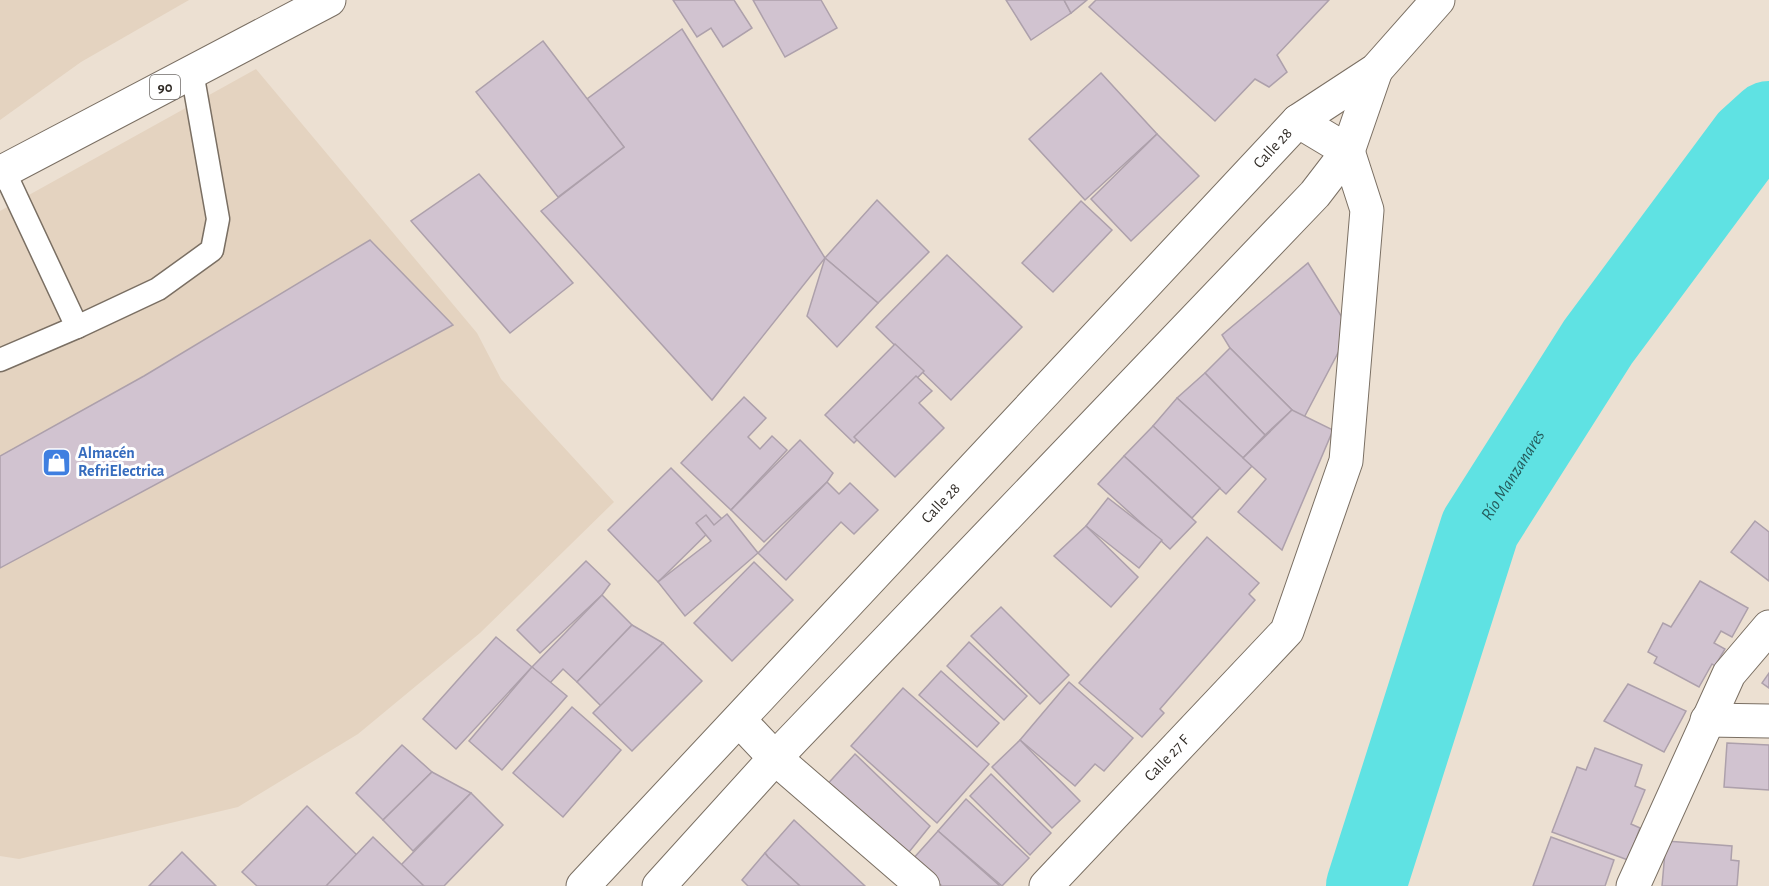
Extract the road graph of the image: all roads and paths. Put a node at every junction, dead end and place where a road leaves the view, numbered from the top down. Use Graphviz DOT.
graph roads {
  1 [pos="329,0"];
  2 [pos="1438,0"];
  3 [pos="1376,70"];
  4 [pos="192,72"];
  5 [pos="1298,121"];
  6 [pos="1348,151"];
  7 [pos="2,172"];
  8 [pos="77,327"];
  9 [pos="0,360"];
  10 [pos="1769,627"];
  11 [pos="739,720"];
  12 [pos="1707,720"];
  13 [pos="1769,721"];
  14 [pos="775,758"];
  15 [pos="583,886"];
  16 [pos="659,886"];
  17 [pos="923,886"];
  18 [pos="1046,886"];
  19 [pos="1633,886"];
  1 -- 4 [label="main road, 90"];
  2 -- 3 [label="main road, Calle 28"];
  3 -- 5 [label="main road, Calle 28"];
  3 -- 6 [label="main road, Calle 28"];
  4 -- 7 [label="main road, 90"];
  4 -- 8 [label="lane"];
  5 -- 6 [label="main road, Calle 28"];
  5 -- 11 [label="main road, Calle 28"];
  6 -- 14 [label="main road, Calle 28"];
  6 -- 18 [label="main road, Calle 27 F"];
  7 -- 8 [label="lane"];
  8 -- 9 [label="lane"];
  10 -- 12 [label="main road"];
  11 -- 14 [label="main road"];
  11 -- 15 [label="main road, Calle 28"];
  12 -- 13 [label="main road"];
  12 -- 19 [label="main road"];
  14 -- 16 [label="main road, Calle 28"];
  14 -- 17 [label="main road"];
}
